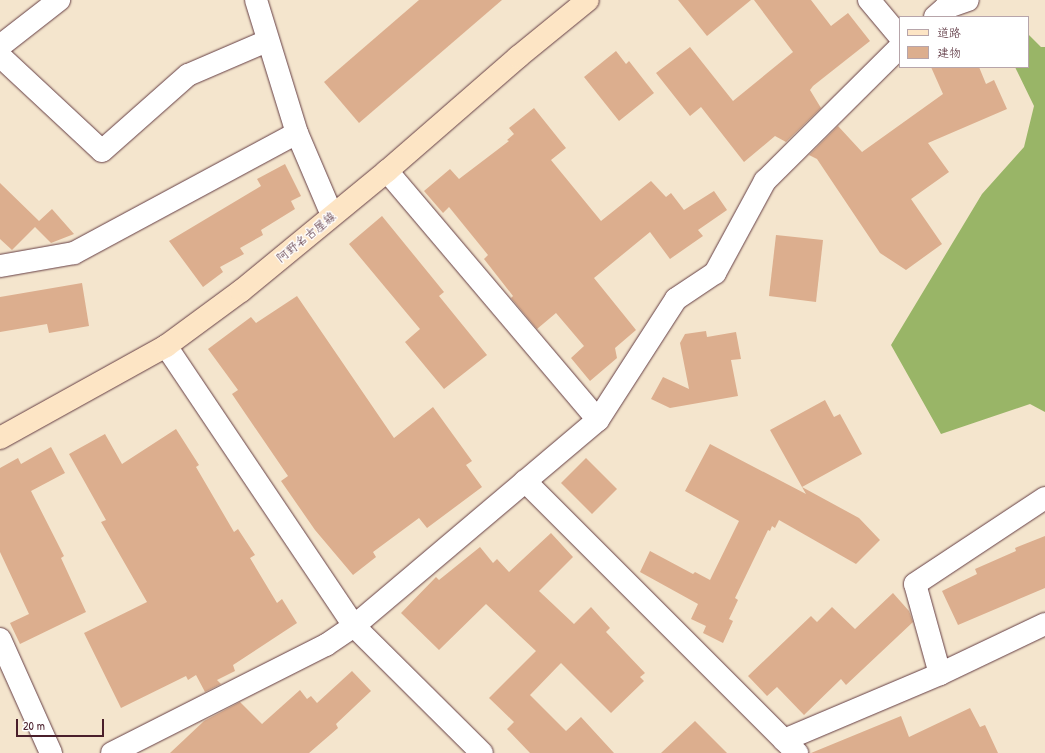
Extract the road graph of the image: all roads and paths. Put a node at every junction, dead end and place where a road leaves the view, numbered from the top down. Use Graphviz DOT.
graph roads {
  1 [pos="59,0"];
  2 [pos="256,0"];
  3 [pos="588,0"];
  4 [pos="869,0"];
  5 [pos="968,0"];
  6 [pos="936,16"];
  7 [pos="899,36"];
  8 [pos="267,41"];
  9 [pos="0,46"];
  10 [pos="899,48"];
  11 [pos="0,56"];
  12 [pos="297,133"];
  13 [pos="387,171"];
  14 [pos="332,215"];
  15 [pos="0,266"];
  16 [pos="166,346"];
  17 [pos="598,420"];
  18 [pos="0,438"];
  19 [pos="525,481"];
  20 [pos="1045,498"];
  21 [pos="1045,624"];
  22 [pos="354,626"];
  23 [pos="0,639"];
  24 [pos="940,674"];
  25 [pos="790,746"];
  26 [pos="141,747"];
  27 [pos="51,753"];
  28 [pos="112,753"];
  29 [pos="482,753"];
  1 -- 9 [label="street"];
  2 -- 8 [label="street"];
  3 -- 13 [label="main road, 阿野名古屋線"];
  4 -- 7 [label="street"];
  5 -- 6 [label="street"];
  8 -- 11 [label="street"];
  8 -- 12 [label="street"];
  10 -- 17 [label="street"];
  12 -- 14 [label="street"];
  12 -- 15 [label="street"];
  13 -- 14 [label="main road, 阿野名古屋線"];
  13 -- 17 [label="street"];
  14 -- 16 [label="main road, 阿野名古屋線"];
  16 -- 18 [label="main road, 阿野名古屋線"];
  16 -- 22 [label="street"];
  17 -- 19 [label="street"];
  19 -- 22 [label="street"];
  19 -- 25 [label="street"];
  20 -- 24 [label="street"];
  21 -- 24 [label="street"];
  22 -- 26 [label="street"];
  22 -- 29 [label="street"];
  23 -- 27 [label="street"];
  24 -- 25 [label="street"];
  26 -- 28 [label="street"];
}
